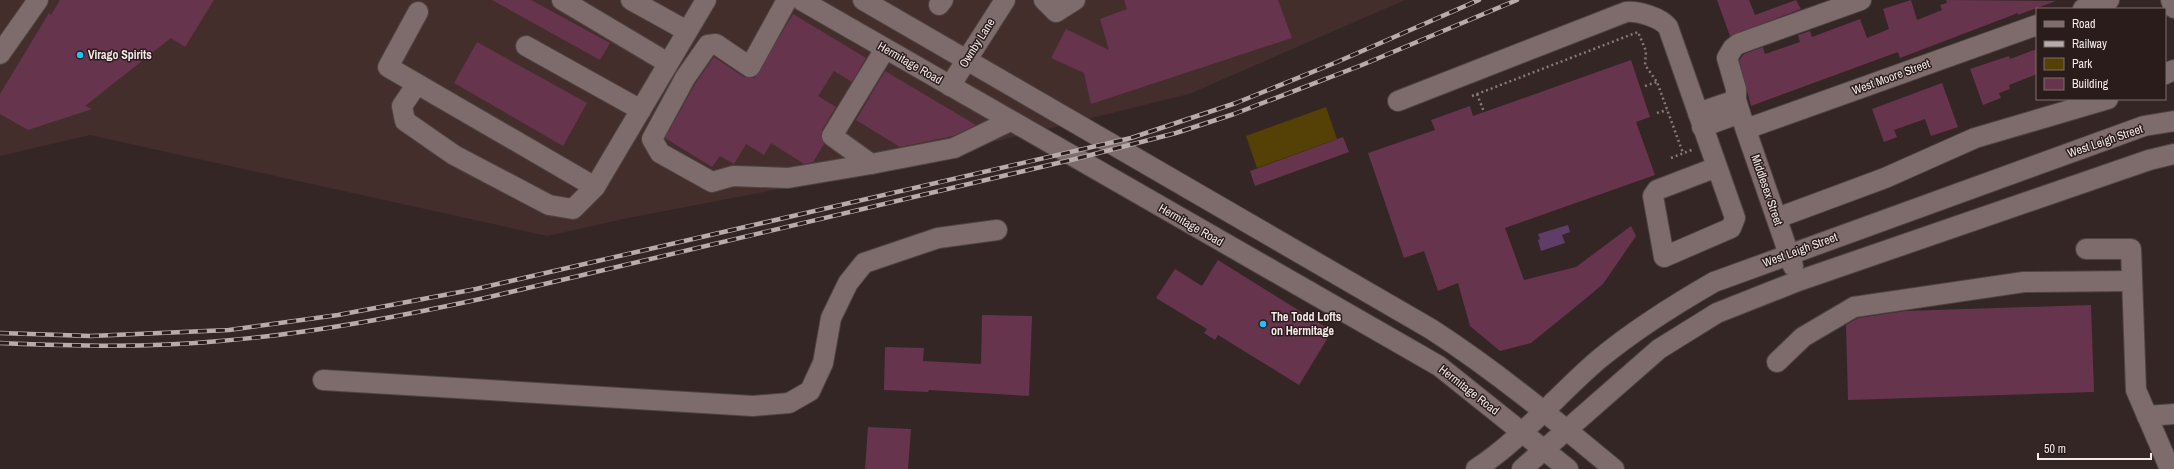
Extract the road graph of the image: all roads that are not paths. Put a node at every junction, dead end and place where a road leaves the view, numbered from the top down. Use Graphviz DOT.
graph roads {
  1 [pos="38,0"];
  2 [pos="562,0"];
  3 [pos="631,0"];
  4 [pos="706,0"];
  5 [pos="788,0"];
  6 [pos="801,0"];
  7 [pos="863,0"];
  8 [pos="1005,0"];
  9 [pos="1044,0"];
  10 [pos="1075,0"];
  11 [pos="1861,0"];
  12 [pos="2109,0"];
  13 [pos="2171,0"];
  14 [pos="2086,8"];
  15 [pos="2174,8"];
  16 [pos="418,12"];
  17 [pos="2036,25"];
  18 [pos="687,31"];
  19 [pos="526,46"];
  20 [pos="885,49"];
  21 [pos="0,54"];
  22 [pos="965,60"];
  23 [pos="668,63"];
  24 [pos="417,84"];
  25 [pos="950,86"];
  26 [pos="2105,100"];
  27 [pos="1398,101"];
  28 [pos="641,110"];
  29 [pos="1741,114"];
  30 [pos="1700,120"];
  31 [pos="1010,121"];
  32 [pos="2174,121"];
  33 [pos="2174,154"];
  34 [pos="871,164"];
  35 [pos="1717,167"];
  36 [pos="595,187"];
  37 [pos="1777,218"];
  38 [pos="997,230"];
  39 [pos="2086,249"];
  40 [pos="1789,254"];
  41 [pos="1798,281"];
  42 [pos="2131,281"];
  43 [pos="1777,362"];
  44 [pos="323,380"];
  45 [pos="1545,411"];
  46 [pos="2174,414"];
  47 [pos="2147,416"];
  48 [pos="1567,430"];
  49 [pos="1523,432"];
  50 [pos="1545,450"];
  51 [pos="1476,469"];
  52 [pos="1522,469"];
  53 [pos="1568,469"];
  54 [pos="1614,469"];
  55 [pos="2170,469"];
  1 -- 21 [label="street"];
  2 -- 23 [label="street"];
  3 -- 18 [label="street"];
  4 -- 18 [label="street"];
  5 -- 34 [label="street"];
  6 -- 20 [label="street, Hermitage Road"];
  7 -- 22 [label="street"];
  8 -- 22 [label="street, Ownby Lane"];
  9 -- 10 [label="street"];
  11 -- 29 [label="street, Middlesex Street"];
  12 -- 14 [label="street"];
  13 -- 15 [label="street"];
  16 -- 24 [label="street"];
  17 -- 29 [label="street, West Moore Street"];
  18 -- 23 [label="street"];
  19 -- 28 [label="street"];
  20 -- 25 [label="street, Hermitage Road"];
  20 -- 34 [label="street"];
  22 -- 25 [label="street, Ownby Lane"];
  22 -- 45 [label="street"];
  23 -- 28 [label="street"];
  24 -- 36 [label="street"];
  24 -- 36 [label="street"];
  25 -- 31 [label="street, Hermitage Road"];
  26 -- 37 [label="street"];
  27 -- 30 [label="street"];
  28 -- 36 [label="street"];
  29 -- 30 [label="street, West Moore Street"];
  29 -- 37 [label="street, Middlesex Street"];
  30 -- 35 [label="street"];
  31 -- 34 [label="street"];
  31 -- 49 [label="street, Hermitage Road"];
  32 -- 40 [label="street, West Leigh Street"];
  33 -- 41 [label="street"];
  35 -- 35 [label="street"];
  37 -- 40 [label="street, Middlesex Street"];
  38 -- 44 [label="street"];
  39 -- 42 [label="street"];
  40 -- 41 [label="street, Middlesex Street"];
  40 -- 45 [label="street, West Leigh Street"];
  41 -- 48 [label="street"];
  42 -- 43 [label="street"];
  42 -- 47 [label="street"];
  45 -- 48 [label="street"];
  45 -- 49 [label="street, West Leigh Street"];
  46 -- 47 [label="street"];
  47 -- 55 [label="street"];
  48 -- 50 [label="street"];
  48 -- 54 [label="street"];
  49 -- 50 [label="street, Hermitage Road"];
  49 -- 51 [label="street, West Leigh Street"];
  50 -- 52 [label="street"];
  50 -- 53 [label="street, Hermitage Road"];
}
